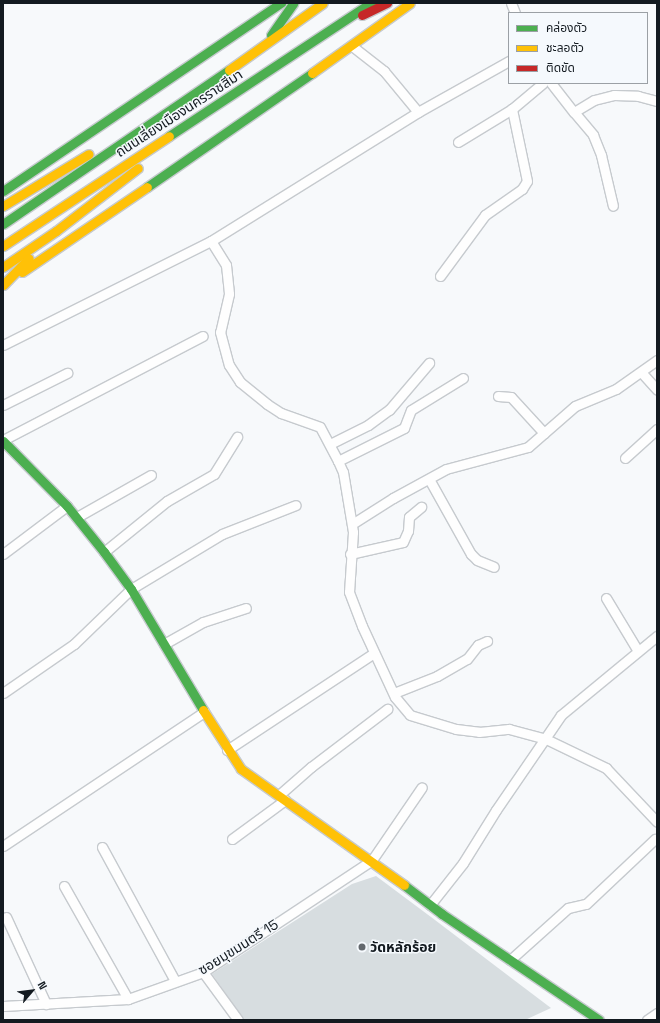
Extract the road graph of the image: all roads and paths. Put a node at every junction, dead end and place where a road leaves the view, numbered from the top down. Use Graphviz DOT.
graph roads {
  1 [pos="281,3"];
  2 [pos="293,3"];
  3 [pos="323,3"];
  4 [pos="371,3"];
  5 [pos="386,3"];
  6 [pos="410,3"];
  7 [pos="328,32"];
  8 [pos="264,45"];
  9 [pos="352,46"];
  10 [pos="508,62"];
  11 [pos="542,84"];
  12 [pos="552,84"];
  13 [pos="657,101"];
  14 [pos="512,109"];
  15 [pos="418,112"];
  16 [pos="574,112"];
  17 [pos="164,116"];
  18 [pos="175,134"];
  19 [pos="458,142"];
  20 [pos="3,191"];
  21 [pos="21,193"];
  22 [pos="3,201"];
  23 [pos="3,206"];
  24 [pos="613,206"];
  25 [pos="3,224"];
  26 [pos="56,231"];
  27 [pos="211,241"];
  28 [pos="3,246"];
  29 [pos="3,267"];
  30 [pos="440,276"];
  31 [pos="3,285"];
  32 [pos="203,336"];
  33 [pos="3,345"];
  34 [pos="657,360"];
  35 [pos="429,363"];
  36 [pos="641,372"];
  37 [pos="67,373"];
  38 [pos="463,378"];
  39 [pos="657,390"];
  40 [pos="498,396"];
  41 [pos="3,405"];
  42 [pos="657,429"];
  43 [pos="544,433"];
  44 [pos="237,437"];
  45 [pos="3,441"];
  46 [pos="330,444"];
  47 [pos="625,458"];
  48 [pos="338,461"];
  49 [pos="151,475"];
  50 [pos="428,479"];
  51 [pos="296,505"];
  52 [pos="67,506"];
  53 [pos="421,507"];
  54 [pos="77,517"];
  55 [pos="352,524"];
  56 [pos="104,552"];
  57 [pos="3,554"];
  58 [pos="350,554"];
  59 [pos="494,567"];
  60 [pos="131,589"];
  61 [pos="606,598"];
  62 [pos="246,608"];
  63 [pos="657,636"];
  64 [pos="487,641"];
  65 [pos="164,644"];
  66 [pos="638,651"];
  67 [pos="374,653"];
  68 [pos="3,692"];
  69 [pos="394,693"];
  70 [pos="387,709"];
  71 [pos="204,712"];
  72 [pos="546,738"];
  73 [pos="227,750"];
  74 [pos="422,786"];
  75 [pos="282,797"];
  76 [pos="657,822"];
  77 [pos="232,838"];
  78 [pos="654,839"];
  79 [pos="3,846"];
  80 [pos="102,847"];
  81 [pos="372,860"];
  82 [pos="64,886"];
  83 [pos="430,905"];
  84 [pos="6,917"];
  85 [pos="510,960"];
  86 [pos="203,972"];
  87 [pos="175,980"];
  88 [pos="128,999"];
  89 [pos="46,1004"];
  90 [pos="3,1006"];
  91 [pos="657,1013"];
  92 [pos="238,1020"];
  93 [pos="599,1020"];
  94 [pos="647,1020"];
  1 -- 20 [label="main road"];
  2 -- 8 [label="main road"];
  3 -- 8 [label="main road, ถนนเลี่ยงเมืองนครราชสีมา"];
  4 -- 7 [label="main road, ถนนเลี่ยงเมืองนครราชสีมา"];
  5 -- 7 [label="main road"];
  6 -- 9 [label="main road"];
  7 -- 18 [label="main road, ถนนเลี่ยงเมืองนครราชสีมา"];
  8 -- 17 [label="main road, ถนนเลี่ยงเมืองนครราชสีมา"];
  9 -- 15 [label="street"];
  9 -- 31 [label="main road"];
  10 -- 15 [label="street"];
  11 -- 14 [label="street"];
  12 -- 16 [label="street"];
  13 -- 16 [label="street"];
  14 -- 19 [label="street"];
  14 -- 30 [label="street"];
  15 -- 27 [label="street"];
  16 -- 24 [label="street"];
  17 -- 21 [label="main road"];
  17 -- 25 [label="main road, ถนนเลี่ยงเมืองนครราชสีมา"];
  18 -- 26 [label="main road"];
  18 -- 28 [label="main road, ถนนเลี่ยงเมืองนครราชสีมา"];
  21 -- 22 [label="main road"];
  21 -- 23 [label="main road"];
  26 -- 29 [label="main road"];
  26 -- 31 [label="main road"];
  27 -- 33 [label="street"];
  27 -- 46 [label="street"];
  32 -- 45 [label="street"];
  34 -- 36 [label="street"];
  35 -- 46 [label="street"];
  36 -- 39 [label="street"];
  36 -- 43 [label="street"];
  37 -- 41 [label="street"];
  38 -- 48 [label="street"];
  40 -- 43 [label="street"];
  42 -- 47 [label="street"];
  43 -- 50 [label="street"];
  44 -- 56 [label="street"];
  45 -- 52 [label="main road"];
  46 -- 48 [label="street"];
  48 -- 55 [label="street"];
  49 -- 54 [label="street"];
  50 -- 55 [label="street"];
  50 -- 59 [label="street"];
  51 -- 60 [label="street"];
  52 -- 54 [label="main road"];
  52 -- 57 [label="street"];
  53 -- 58 [label="street"];
  54 -- 56 [label="main road"];
  55 -- 58 [label="street"];
  56 -- 60 [label="main road"];
  58 -- 67 [label="street"];
  60 -- 65 [label="main road"];
  60 -- 68 [label="street"];
  61 -- 66 [label="street"];
  62 -- 65 [label="street"];
  63 -- 66 [label="street"];
  64 -- 69 [label="street"];
  65 -- 71 [label="main road"];
  66 -- 72 [label="street"];
  67 -- 69 [label="street"];
  67 -- 73 [label="street"];
  69 -- 72 [label="street"];
  70 -- 75 [label="street"];
  71 -- 73 [label="main road"];
  71 -- 79 [label="street"];
  72 -- 76 [label="street"];
  72 -- 83 [label="street"];
  73 -- 75 [label="main road"];
  74 -- 81 [label="street, ซอยมุขมนตรี 15"];
  75 -- 77 [label="street"];
  75 -- 81 [label="main road"];
  78 -- 85 [label="street"];
  80 -- 87 [label="street"];
  81 -- 83 [label="main road"];
  81 -- 86 [label="street, ซอยมุขมนตรี 15"];
  82 -- 88 [label="street"];
  83 -- 85 [label="main road"];
  84 -- 89 [label="street"];
  85 -- 93 [label="main road"];
  86 -- 87 [label="street, ซอยมุขมนตรี 15"];
  86 -- 92 [label="street"];
  87 -- 88 [label="street, ซอยมุขมนตรี 15"];
  88 -- 89 [label="street, ซอยมุขมนตรี 15"];
  89 -- 90 [label="street, ซอยมุขมนตรี 15"];
  91 -- 94 [label="street"];
}
